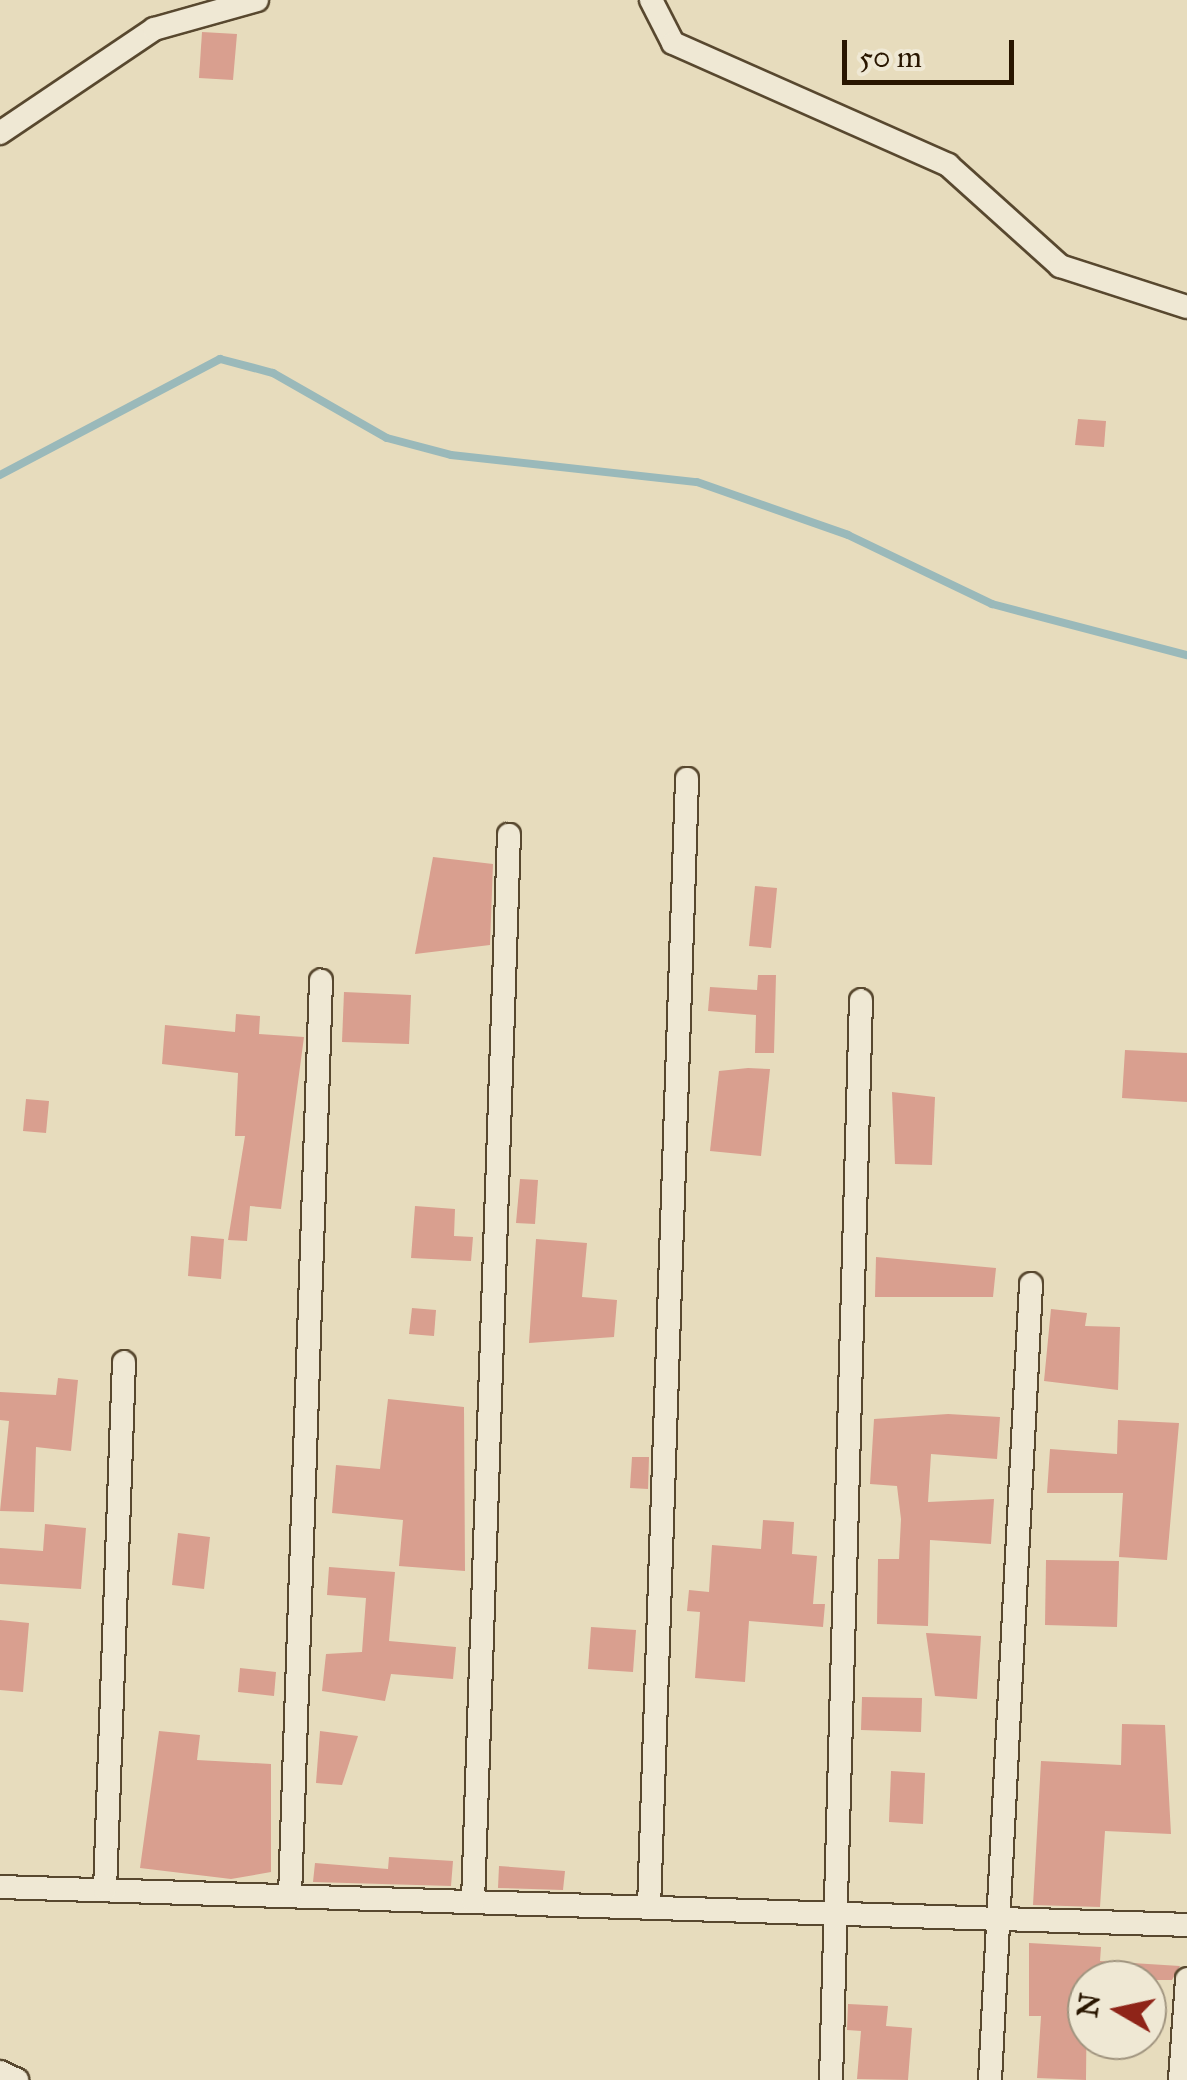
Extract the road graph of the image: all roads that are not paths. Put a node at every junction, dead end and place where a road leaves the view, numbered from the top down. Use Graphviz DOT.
graph roads {
  1 [pos="256,0"];
  2 [pos="651,0"];
  3 [pos="0,133"];
  4 [pos="1187,307"];
  5 [pos="687,779"];
  6 [pos="509,835"];
  7 [pos="321,981"];
  8 [pos="861,1000"];
  9 [pos="1032,1284"];
  10 [pos="124,1362"];
  11 [pos="0,1887"];
  12 [pos="106,1890"];
  13 [pos="290,1896"];
  14 [pos="473,1902"];
  15 [pos="649,1908"];
  16 [pos="842,1914"];
  17 [pos="998,1918"];
  18 [pos="1187,1925"];
  19 [pos="1187,1979"];
  20 [pos="0,2072"];
  21 [pos="16,2080"];
  22 [pos="831,2080"];
  23 [pos="990,2080"];
  24 [pos="1180,2080"];
  1 -- 3 [label="street"];
  2 -- 4 [label="street"];
  5 -- 15 [label="street"];
  6 -- 14 [label="street"];
  7 -- 13 [label="street"];
  8 -- 16 [label="street"];
  9 -- 17 [label="street"];
  10 -- 12 [label="street"];
  11 -- 12 [label="street"];
  12 -- 13 [label="street"];
  13 -- 14 [label="street"];
  14 -- 15 [label="street"];
  15 -- 16 [label="street"];
  16 -- 17 [label="street"];
  16 -- 22 [label="street"];
  17 -- 18 [label="street"];
  17 -- 23 [label="street"];
  19 -- 24 [label="street"];
  20 -- 21 [label="street"];
}
